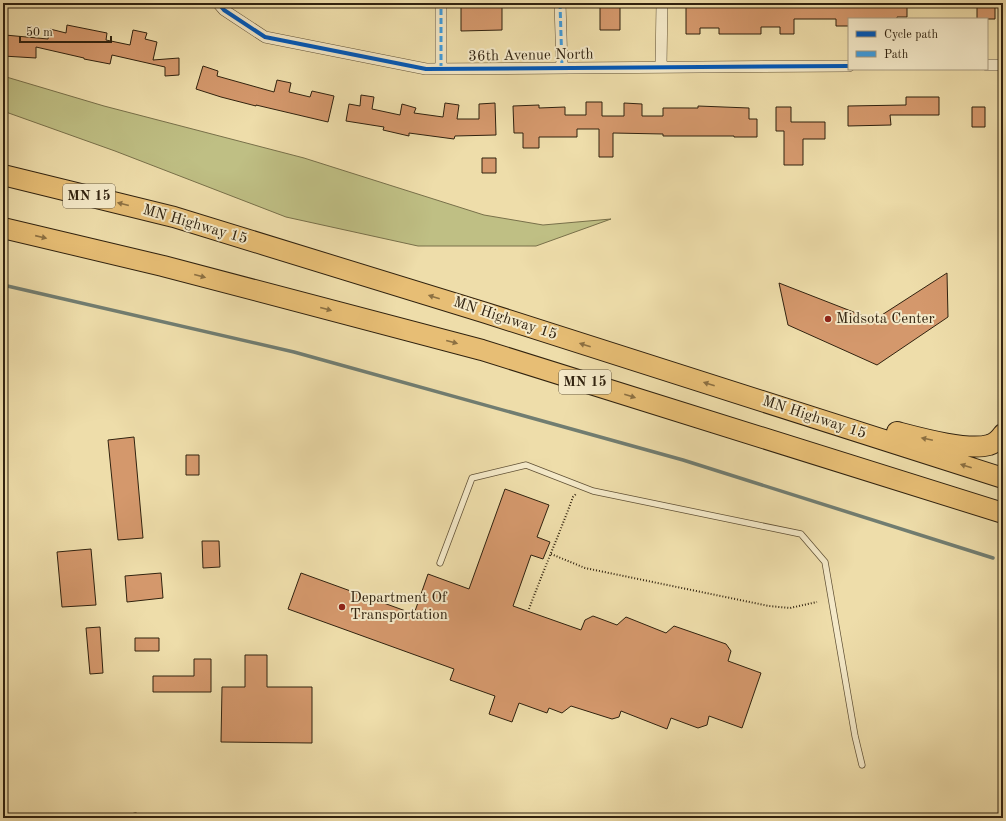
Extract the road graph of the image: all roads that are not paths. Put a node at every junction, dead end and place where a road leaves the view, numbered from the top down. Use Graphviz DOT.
graph roads {
  1 [pos="442,3"];
  2 [pos="560,3"];
  3 [pos="662,3"];
  4 [pos="221,7"];
  5 [pos="988,65"];
  6 [pos="1003,65"];
  7 [pos="661,66"];
  8 [pos="848,66"];
  9 [pos="562,67"];
  10 [pos="441,69"];
  11 [pos="3,175"];
  12 [pos="3,228"];
  13 [pos="734,392"];
  14 [pos="1003,434"];
  15 [pos="1003,478"];
  16 [pos="1003,513"];
  17 [pos="440,563"];
  18 [pos="862,765"];
  1 -- 10 [label="street"];
  2 -- 9 [label="street"];
  3 -- 7 [label="street"];
  4 -- 10 [label="street, 36th Avenue North"];
  5 -- 6 [label="street"];
  7 -- 8 [label="street, 36th Avenue North"];
  7 -- 9 [label="street, 36th Avenue North"];
  9 -- 10 [label="street, 36th Avenue North"];
  13 -- 11 [label="highway, MN Highway 15 / MN 15, one-way"];
  12 -- 16 [label="highway, MN 15, one-way"];
  14 -- 13 [label="highway, one-way"];
  15 -- 13 [label="highway, MN Highway 15 / MN 15, one-way"];
  17 -- 18 [label="lane"];
}
